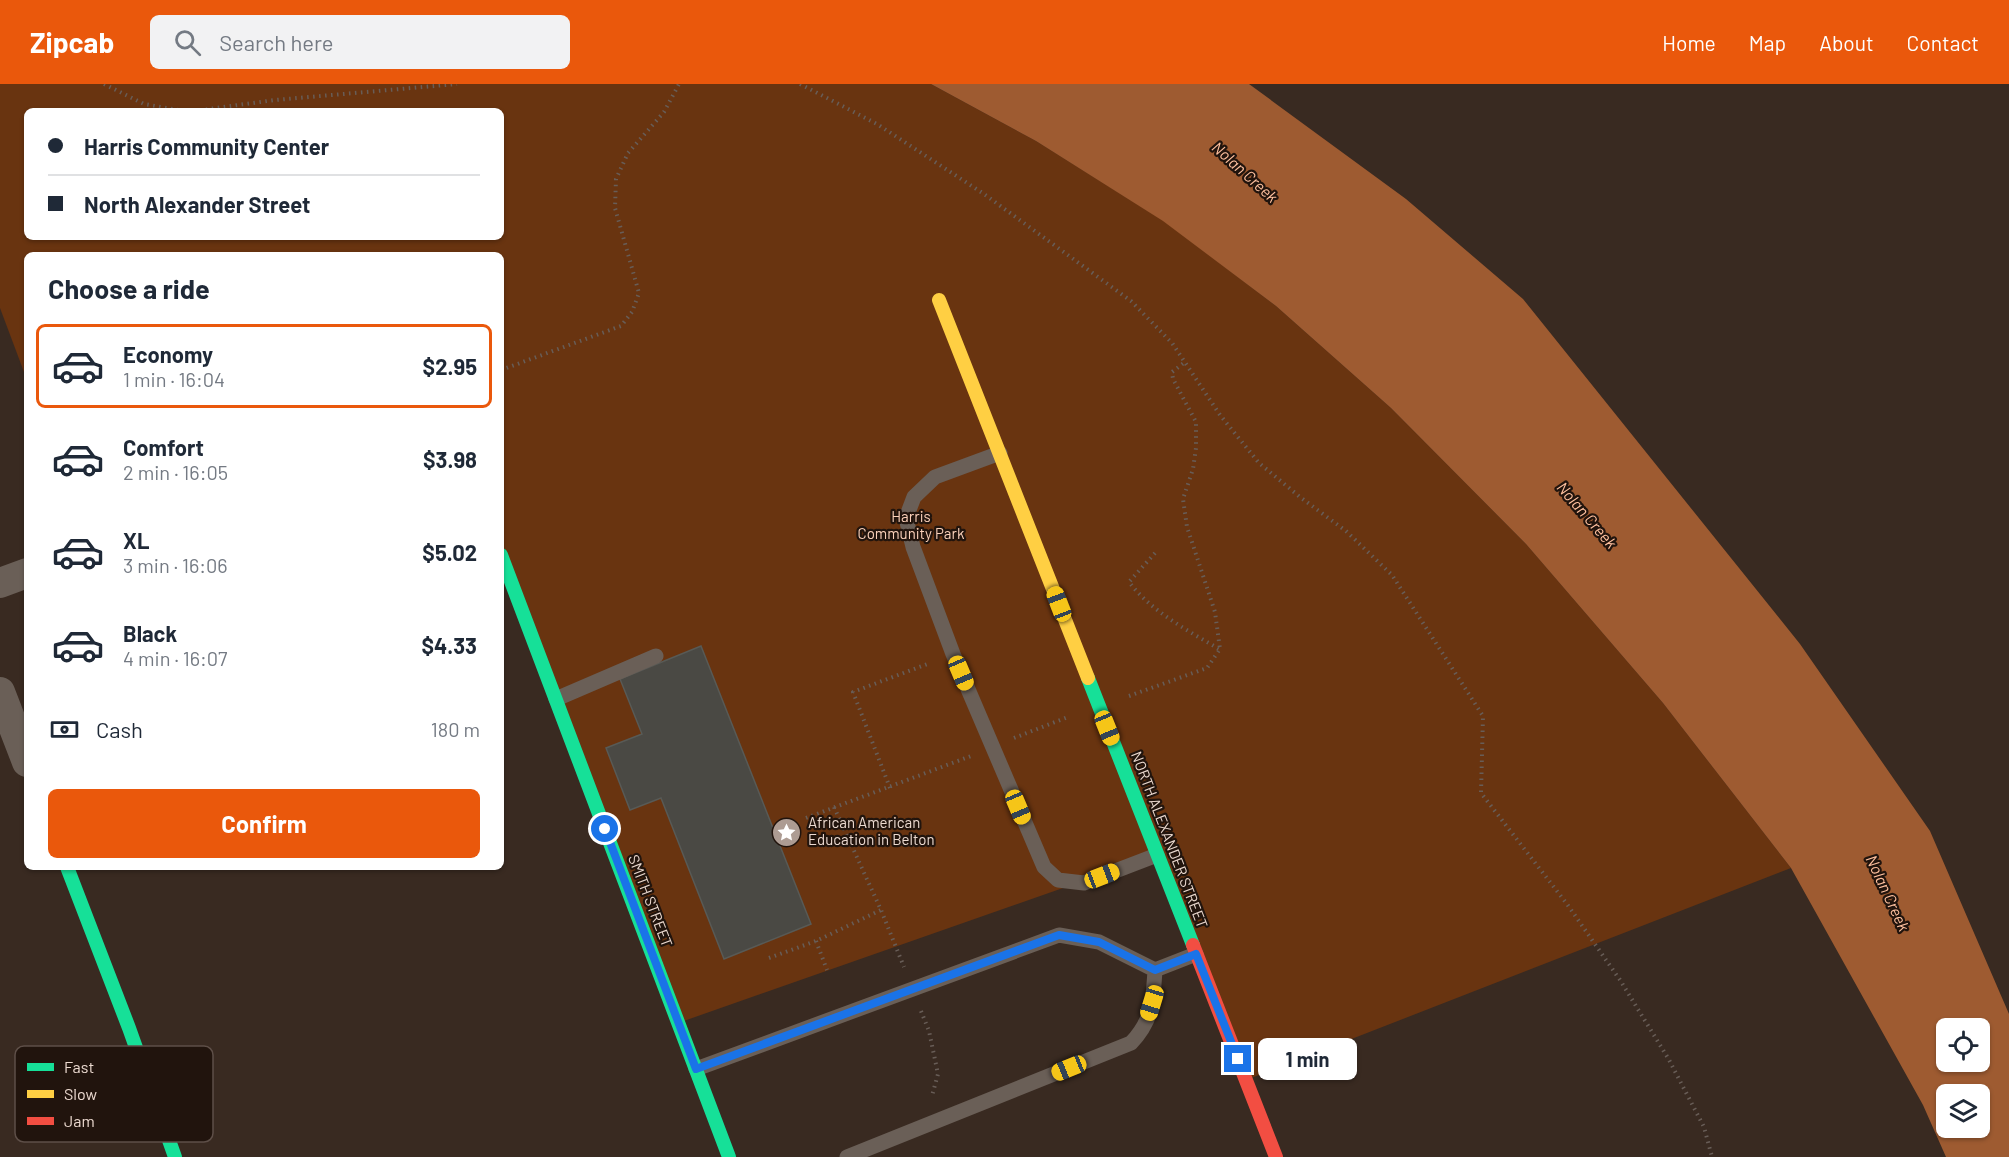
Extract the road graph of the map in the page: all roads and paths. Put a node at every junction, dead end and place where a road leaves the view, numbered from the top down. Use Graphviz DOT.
graph roads {
  1 [pos="104,84"];
  2 [pos="457,84"];
  3 [pos="679,84"];
  4 [pos="800,84"];
  5 [pos="167,108"];
  6 [pos="216,108"];
  7 [pos="939,300"];
  8 [pos="504,369"];
  9 [pos="1000,453"];
  10 [pos="1155,553"];
  11 [pos="504,563"];
  12 [pos="24,574"];
  13 [pos="0,583"];
  14 [pos="1220,649"];
  15 [pos="953,654"];
  16 [pos="656,656"];
  17 [pos="0,692"];
  18 [pos="556,699"];
  19 [pos="24,754"];
  20 [pos="890,788"];
  21 [pos="834,807"];
  22 [pos="1157,855"];
  23 [pos="68,870"];
  24 [pos="881,910"];
  25 [pos="816,941"];
  26 [pos="1196,954"];
  27 [pos="769,958"];
  28 [pos="827,970"];
  29 [pos="1155,970"];
  30 [pos="913,988"];
  31 [pos="135,1046"];
  32 [pos="696,1069"];
  33 [pos="924,1126"];
  34 [pos="170,1142"];
  35 [pos="175,1157"];
  36 [pos="729,1157"];
  37 [pos="847,1157"];
  38 [pos="1276,1157"];
  39 [pos="1712,1157"];
  1 -- 5 [label="path"];
  2 -- 6 [label="path"];
  3 -- 8 [label="path"];
  4 -- 39 [label="path"];
  7 -- 9 [label="street, NORTH ALEXANDER STREET"];
  9 -- 15 [label="lane"];
  9 -- 22 [label="street, NORTH ALEXANDER STREET"];
  10 -- 14 [label="path"];
  11 -- 18 [label="street, SMITH STREET"];
  12 -- 13 [label="street"];
  15 -- 20 [label="path"];
  15 -- 22 [label="lane"];
  16 -- 18 [label="lane"];
  17 -- 19 [label="street"];
  18 -- 32 [label="street, SMITH STREET"];
  21 -- 24 [label="path"];
  22 -- 26 [label="street, NORTH ALEXANDER STREET"];
  23 -- 31 [label="street"];
  24 -- 25 [label="path"];
  24 -- 30 [label="path"];
  25 -- 27 [label="path"];
  25 -- 28 [label="path"];
  26 -- 29 [label="lane"];
  26 -- 38 [label="street, NORTH ALEXANDER STREET"];
  29 -- 30 [label="lane"];
  29 -- 33 [label="lane"];
  30 -- 32 [label="lane"];
  30 -- 33 [label="path"];
  32 -- 36 [label="street, SMITH STREET"];
  33 -- 37 [label="lane"];
  34 -- 35 [label="street"];
}
